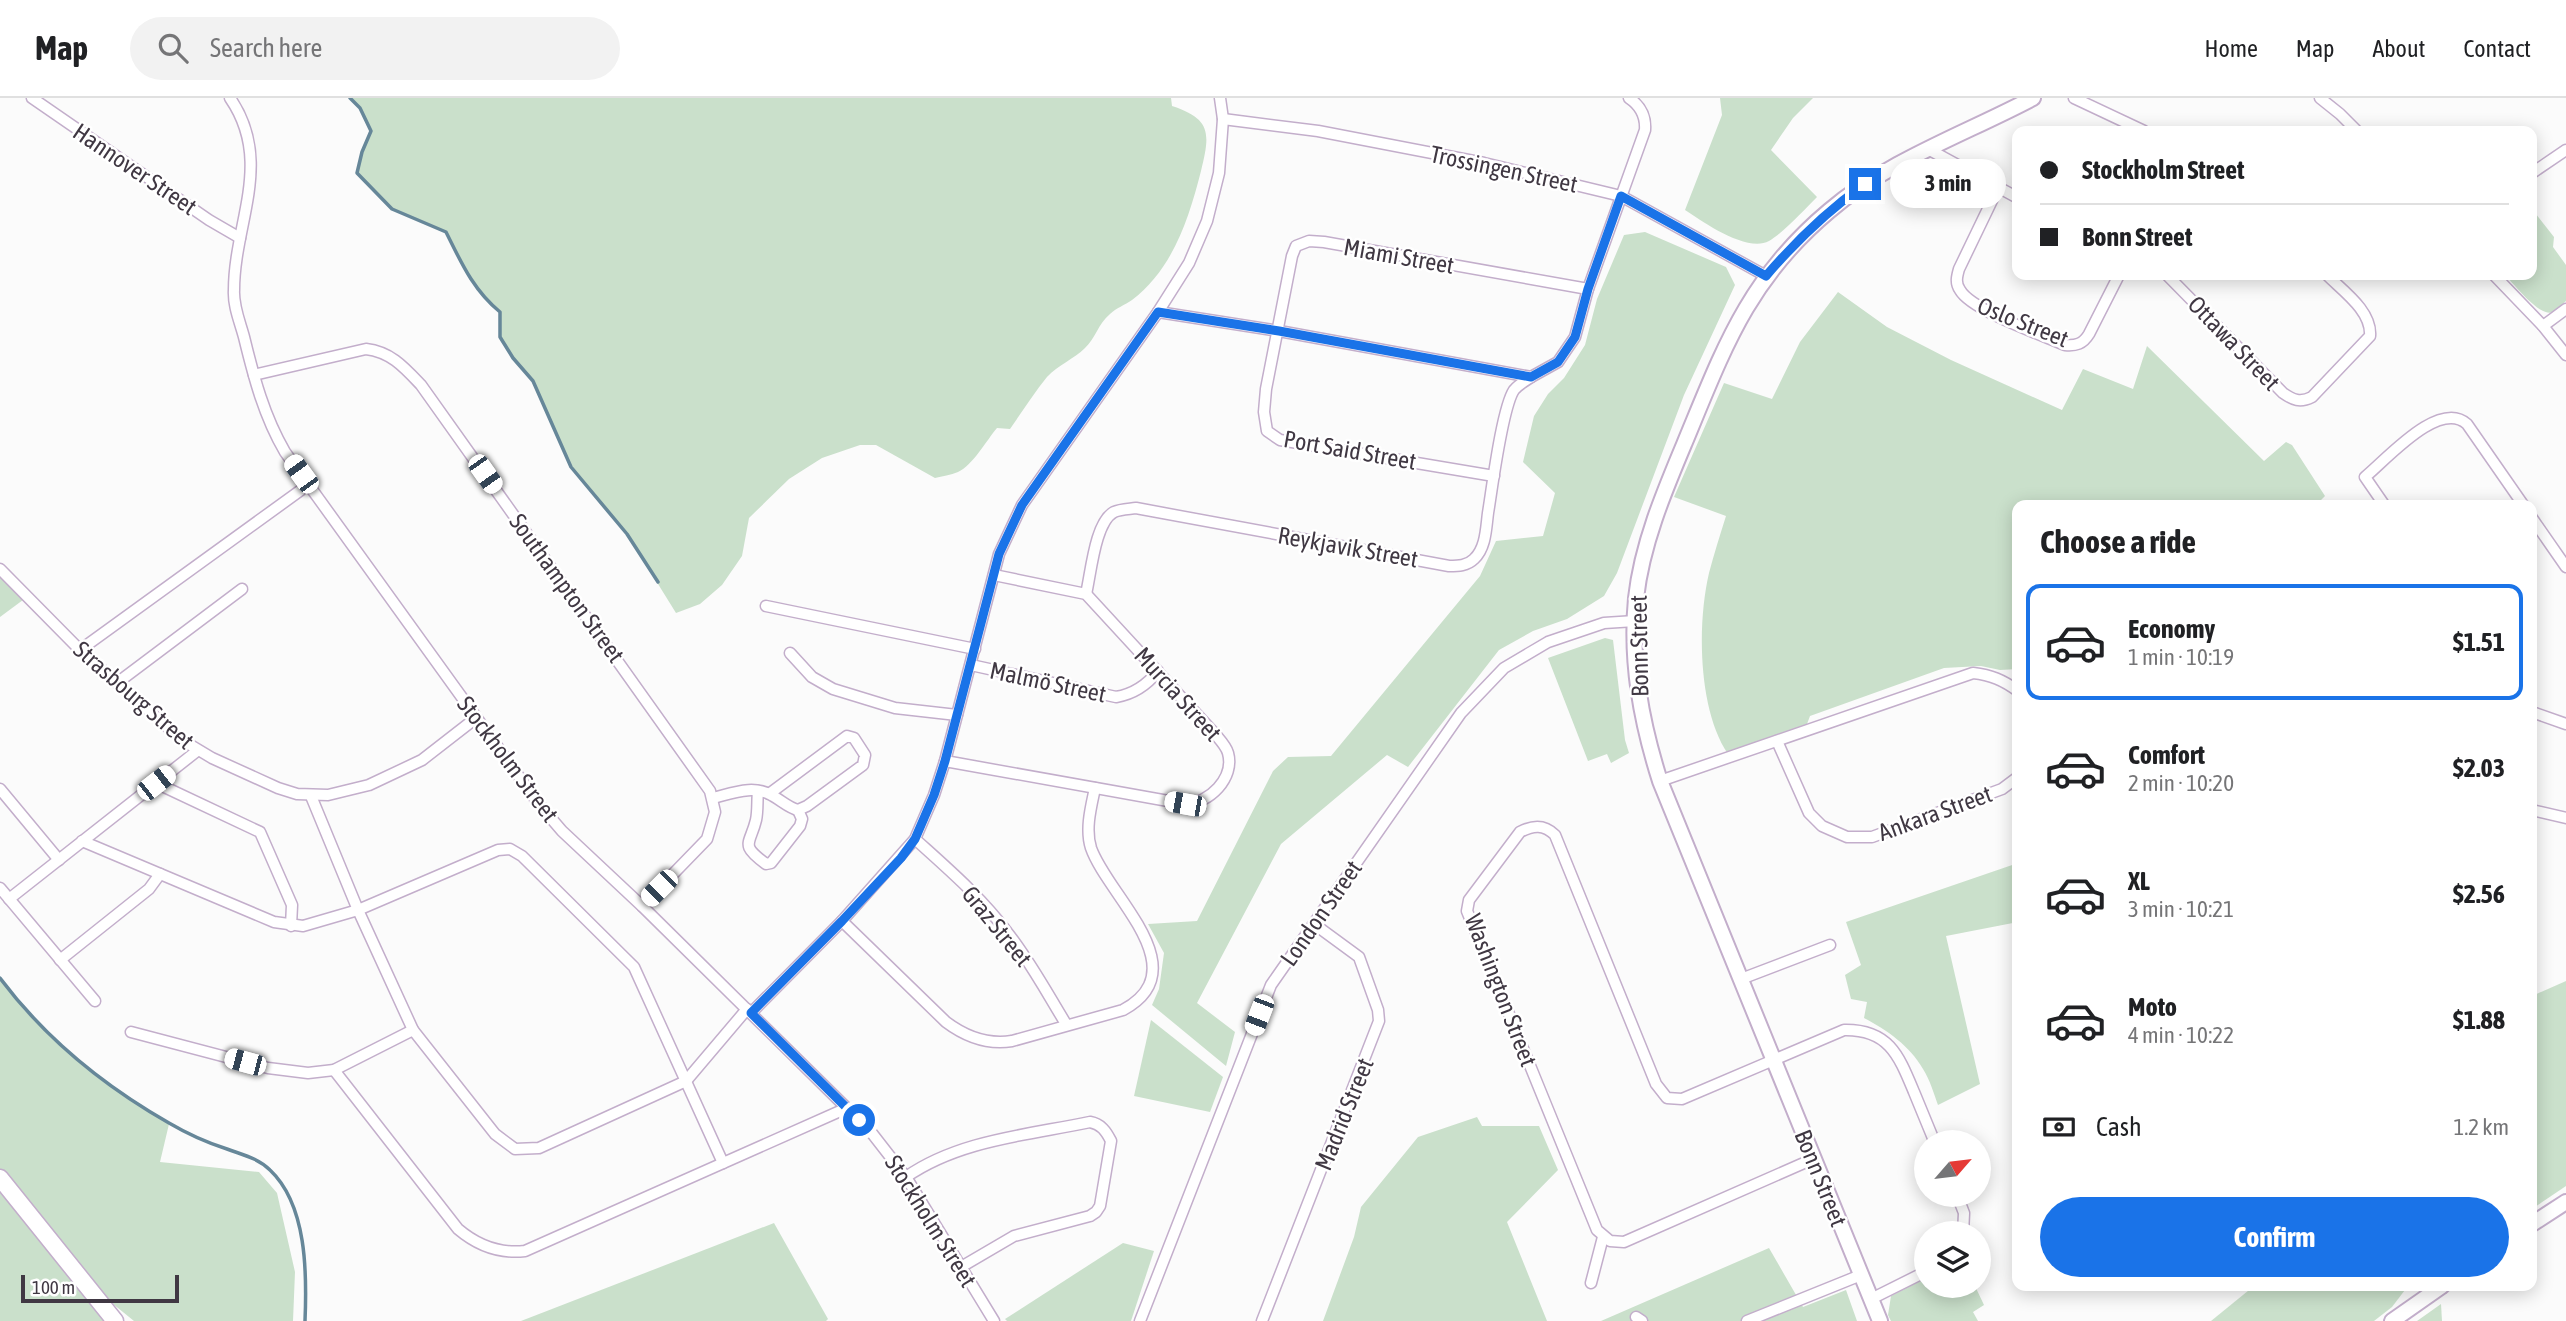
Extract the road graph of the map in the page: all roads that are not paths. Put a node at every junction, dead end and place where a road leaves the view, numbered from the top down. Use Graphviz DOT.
graph roads {
  1 [pos="32,98"];
  2 [pos="230,98"];
  3 [pos="1220,98"];
  4 [pos="1629,98"];
  5 [pos="2033,98"];
  6 [pos="2074,98"];
  7 [pos="2320,98"];
  8 [pos="1223,119"];
  9 [pos="2133,126"];
  10 [pos="2352,126"];
  11 [pos="1928,149"];
  12 [pos="2566,150"];
  13 [pos="2537,170"];
  14 [pos="1998,188"];
  15 [pos="2012,195"];
  16 [pos="1621,196"];
  17 [pos="240,238"];
  18 [pos="1766,276"];
  19 [pos="2116,280"];
  20 [pos="2172,280"];
  21 [pos="2332,280"];
  22 [pos="2499,280"];
  23 [pos="1588,289"];
  24 [pos="2566,309"];
  25 [pos="1158,312"];
  26 [pos="2543,326"];
  27 [pos="1279,331"];
  28 [pos="2566,355"];
  29 [pos="254,376"];
  30 [pos="1531,377"];
  31 [pos="1494,476"];
  32 [pos="300,490"];
  33 [pos="2381,500"];
  34 [pos="2520,500"];
  35 [pos="2537,525"];
  36 [pos="2566,567"];
  37 [pos="0,569"];
  38 [pos="993,575"];
  39 [pos="242,589"];
  40 [pos="1086,594"];
  41 [pos="766,606"];
  42 [pos="1635,621"];
  43 [pos="975,649"];
  44 [pos="80,650"];
  45 [pos="790,653"];
  46 [pos="971,665"];
  47 [pos="1158,671"];
  48 [pos="117,683"];
  49 [pos="2012,686"];
  50 [pos="2537,714"];
  51 [pos="957,715"];
  52 [pos="477,718"];
  53 [pos="2566,724"];
  54 [pos="1777,741"];
  55 [pos="197,751"];
  56 [pos="945,761"];
  57 [pos="1660,781"];
  58 [pos="2012,782"];
  59 [pos="156,783"];
  60 [pos="1095,788"];
  61 [pos="0,789"];
  62 [pos="758,791"];
  63 [pos="769,794"];
  64 [pos="312,796"];
  65 [pos="713,798"];
  66 [pos="798,810"];
  67 [pos="2537,811"];
  68 [pos="2566,818"];
  69 [pos="915,839"];
  70 [pos="82,841"];
  71 [pos="59,860"];
  72 [pos="160,874"];
  73 [pos="0,888"];
  74 [pos="9,899"];
  75 [pos="642,906"];
  76 [pos="358,910"];
  77 [pos="842,921"];
  78 [pos="1314,924"];
  79 [pos="291,926"];
  80 [pos="1830,945"];
  81 [pos="60,960"];
  82 [pos="1741,979"];
  83 [pos="95,1001"];
  84 [pos="749,1011"];
  85 [pos="1066,1024"];
  86 [pos="413,1030"];
  87 [pos="131,1032"];
  88 [pos="1773,1059"];
  89 [pos="334,1070"];
  90 [pos="686,1081"];
  91 [pos="847,1108"];
  92 [pos="1930,1130"];
  93 [pos="1813,1160"];
  94 [pos="723,1163"];
  95 [pos="906,1177"];
  96 [pos="0,1178"];
  97 [pos="2566,1202"];
  98 [pos="2566,1212"];
  99 [pos="2537,1221"];
  100 [pos="2537,1230"];
  101 [pos="1603,1237"];
  102 [pos="961,1267"];
  103 [pos="1861,1275"];
  104 [pos="1914,1278"];
  105 [pos="1591,1283"];
  106 [pos="2435,1291"];
  107 [pos="1871,1299"];
  108 [pos="115,1321"];
  109 [pos="994,1321"];
  110 [pos="1140,1321"];
  111 [pos="1262,1321"];
  112 [pos="1747,1321"];
  113 [pos="1880,1321"];
  114 [pos="2392,1321"];
  1 -- 17 [label="street, Hannover Street"];
  2 -- 17 [label="street, Stockholm Street"];
  3 -- 8 [label="street"];
  4 -- 16 [label="street, Reykjavik Street"];
  5 -- 11 [label="street, Bonn Street"];
  6 -- 9 [label="street"];
  7 -- 10 [label="street"];
  8 -- 16 [label="street, Trossingen Street"];
  8 -- 25 [label="street"];
  11 -- 14 [label="street"];
  11 -- 18 [label="street, Bonn Street"];
  12 -- 13 [label="street"];
  14 -- 15 [label="street"];
  14 -- 19 [label="street, Oslo Street"];
  16 -- 18 [label="street, Trossingen Street"];
  16 -- 23 [label="street, Reykjavik Street"];
  17 -- 29 [label="street, Stockholm Street"];
  18 -- 42 [label="street, Bonn Street"];
  20 -- 21 [label="street, Ottawa Street"];
  22 -- 26 [label="street"];
  23 -- 27 [label="street, Miami Street"];
  23 -- 30 [label="street, Reykjavik Street"];
  24 -- 26 [label="street"];
  25 -- 27 [label="street"];
  25 -- 38 [label="street"];
  26 -- 28 [label="street"];
  27 -- 30 [label="street"];
  27 -- 31 [label="street, Port Said Street"];
  29 -- 52 [label="street, Stockholm Street"];
  29 -- 65 [label="street, Southampton Street"];
  30 -- 31 [label="street, Reykjavik Street"];
  31 -- 40 [label="street, Reykjavik Street"];
  32 -- 44 [label="street"];
  33 -- 34 [label="street"];
  35 -- 36 [label="street"];
  37 -- 44 [label="street, Strasbourg Street"];
  38 -- 40 [label="street"];
  38 -- 43 [label="street"];
  39 -- 48 [label="street"];
  40 -- 47 [label="street, Murcia Street"];
  41 -- 43 [label="street"];
  42 -- 57 [label="street, Bonn Street"];
  42 -- 78 [label="street, London Street"];
  43 -- 46 [label="street"];
  44 -- 48 [label="street, Strasbourg Street"];
  45 -- 51 [label="street"];
  46 -- 47 [label="street, Malmö Street"];
  46 -- 51 [label="street"];
  47 -- 60 [label="street, Murcia Street"];
  48 -- 55 [label="street, Strasbourg Street"];
  49 -- 54 [label="street"];
  50 -- 53 [label="street"];
  51 -- 56 [label="street"];
  52 -- 64 [label="street, Strasbourg Street"];
  52 -- 75 [label="street, Stockholm Street"];
  54 -- 57 [label="street"];
  54 -- 58 [label="street, Ankara Street"];
  55 -- 59 [label="street"];
  55 -- 64 [label="street, Strasbourg Street"];
  56 -- 60 [label="street, Murcia Street"];
  56 -- 69 [label="street"];
  57 -- 82 [label="street, Bonn Street"];
  59 -- 70 [label="street"];
  59 -- 79 [label="street"];
  60 -- 85 [label="street"];
  61 -- 71 [label="street"];
  62 -- 63 [label="street"];
  62 -- 65 [label="street"];
  62 -- 66 [label="street"];
  63 -- 66 [label="street"];
  63 -- 66 [label="street"];
  64 -- 76 [label="street"];
  65 -- 75 [label="street"];
  67 -- 68 [label="street"];
  69 -- 77 [label="street"];
  69 -- 85 [label="street, Graz Street"];
  70 -- 71 [label="street"];
  70 -- 72 [label="street"];
  71 -- 74 [label="street"];
  72 -- 79 [label="street"];
  72 -- 81 [label="street"];
  73 -- 74 [label="street"];
  74 -- 81 [label="street"];
  75 -- 84 [label="street, Stockholm Street"];
  76 -- 79 [label="street"];
  76 -- 86 [label="street"];
  76 -- 90 [label="street"];
  77 -- 84 [label="street"];
  77 -- 85 [label="street"];
  78 -- 110 [label="street, London Street"];
  78 -- 111 [label="street, Madrid Street"];
  80 -- 82 [label="street"];
  81 -- 83 [label="street"];
  82 -- 88 [label="street, Bonn Street"];
  84 -- 90 [label="street"];
  84 -- 91 [label="street, Stockholm Street"];
  86 -- 89 [label="street"];
  86 -- 90 [label="street"];
  87 -- 89 [label="street"];
  88 -- 92 [label="street"];
  88 -- 93 [label="street, Bonn Street"];
  88 -- 101 [label="street, Washington Street"];
  89 -- 94 [label="street"];
  90 -- 94 [label="street"];
  91 -- 94 [label="street"];
  91 -- 95 [label="street, Stockholm Street"];
  93 -- 101 [label="street"];
  93 -- 103 [label="street, Bonn Street"];
  95 -- 102 [label="street, Stockholm Street"];
  95 -- 102 [label="street"];
  96 -- 108 [label="main road"];
  97 -- 99 [label="street"];
  98 -- 100 [label="street"];
  101 -- 105 [label="street"];
  102 -- 109 [label="street, Stockholm Street"];
  103 -- 107 [label="street, Bonn Street"];
  103 -- 112 [label="street"];
  104 -- 107 [label="street"];
  106 -- 114 [label="street"];
  107 -- 113 [label="street, Bonn Street"];
}
